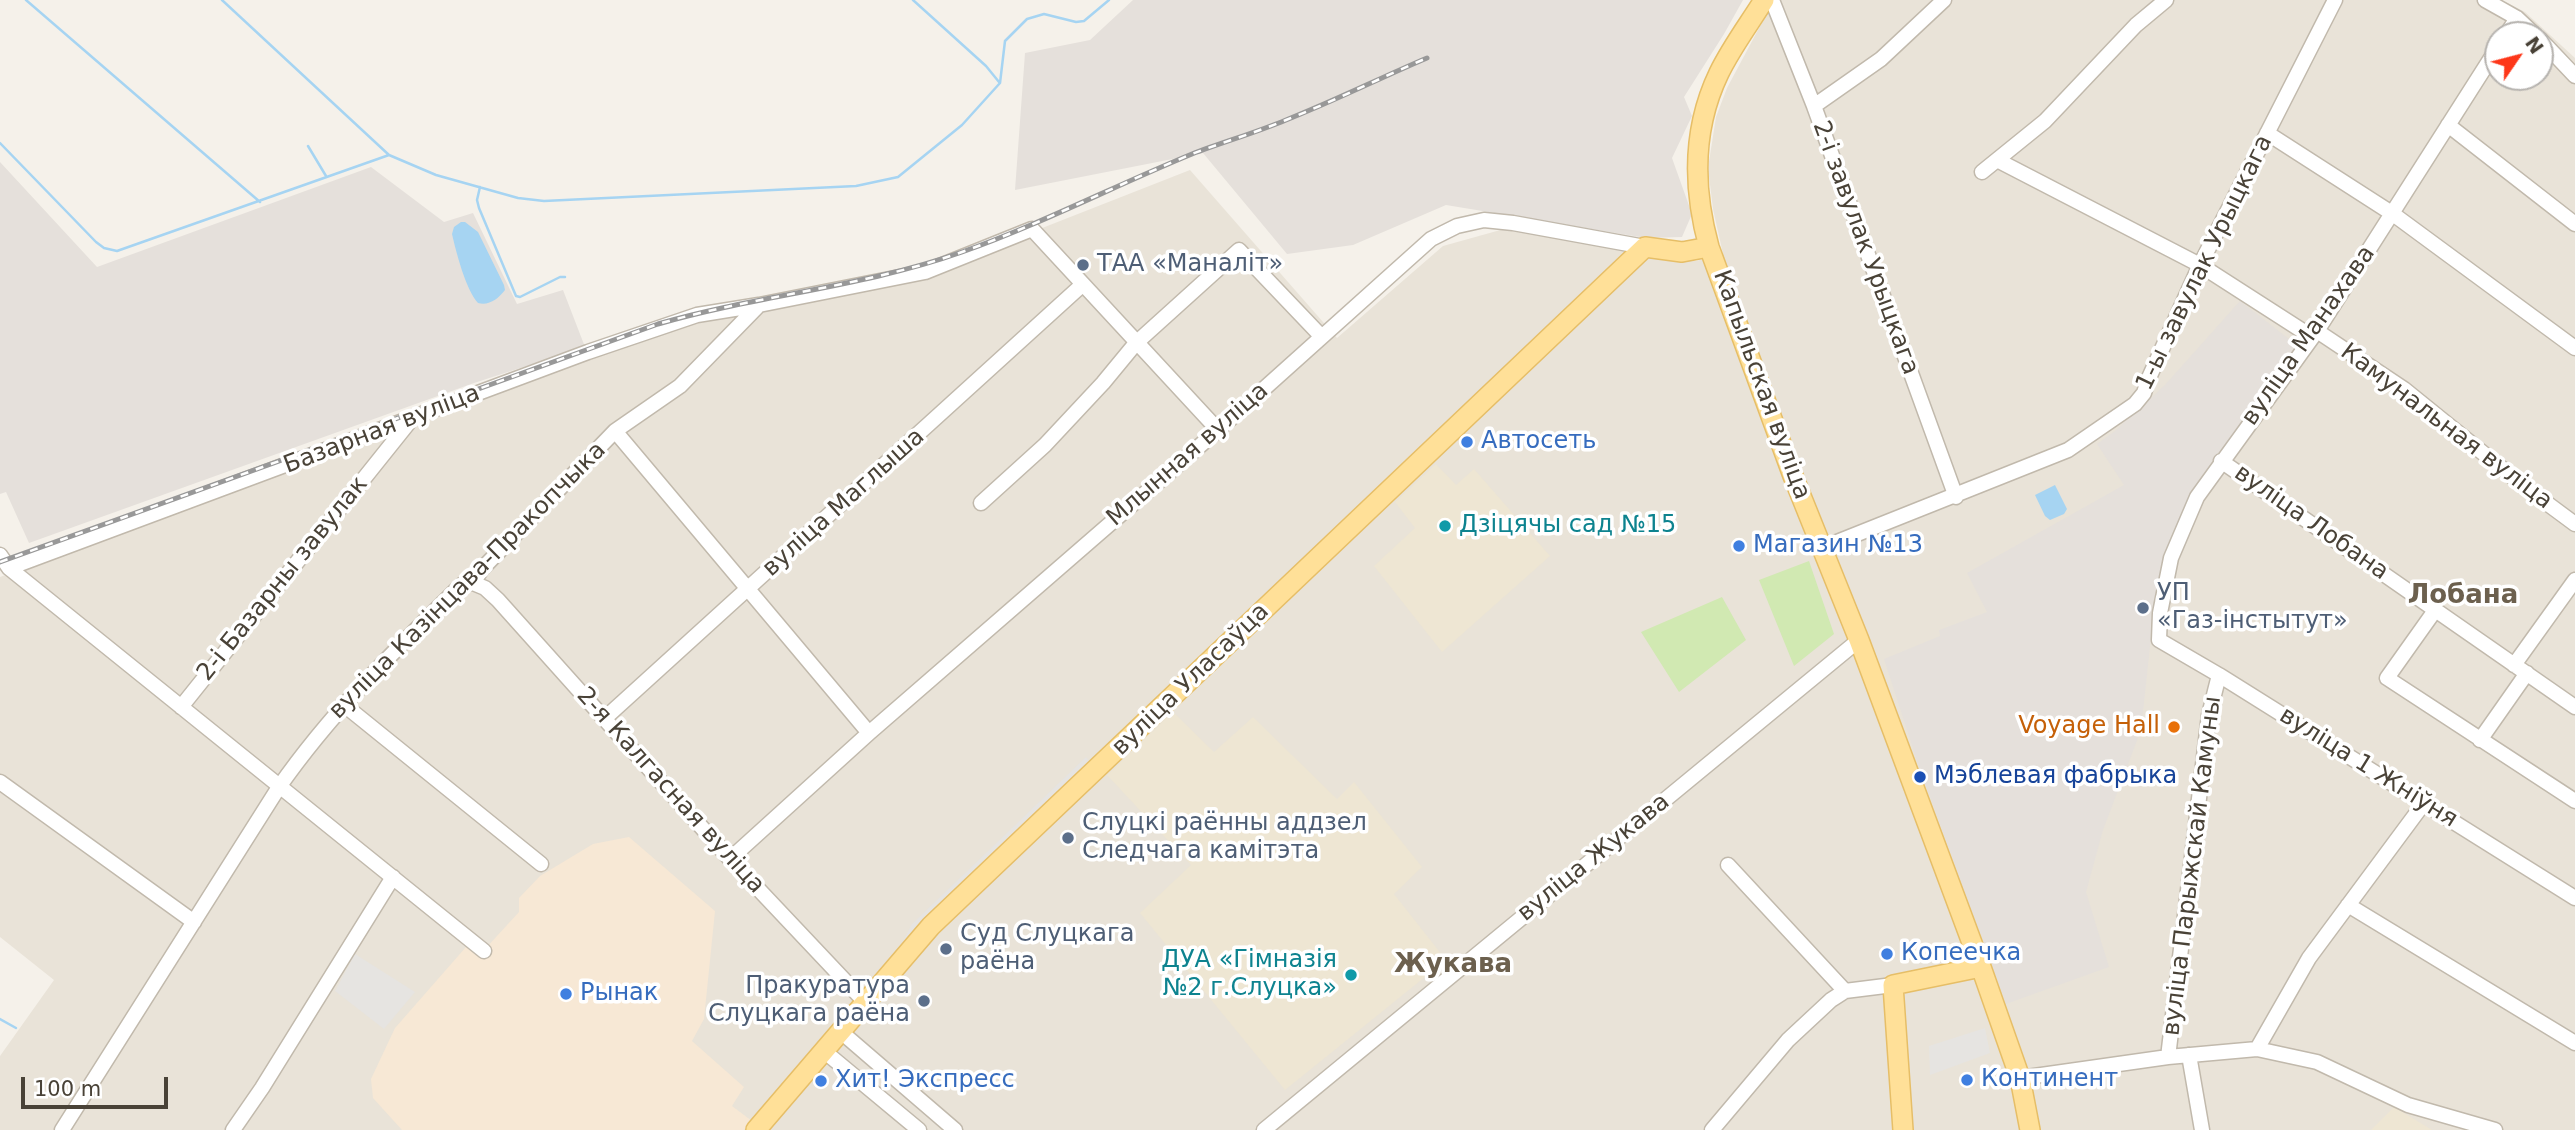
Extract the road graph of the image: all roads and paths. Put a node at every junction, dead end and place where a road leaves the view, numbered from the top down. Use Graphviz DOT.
graph roads {
  1 [pos="1763,0"];
  2 [pos="1772,0"];
  3 [pos="1944,0"];
  4 [pos="2166,0"];
  5 [pos="2335,0"];
  6 [pos="2485,0"];
  7 [pos="2516,18"];
  8 [pos="2514,21"];
  9 [pos="2519,21"];
  10 [pos="2554,54"];
  11 [pos="2484,69"];
  12 [pos="2575,76"];
  13 [pos="1814,106"];
  14 [pos="2448,125"];
  15 [pos="2267,133"];
  16 [pos="1997,160"];
  17 [pos="1982,172"];
  18 [pos="2393,214"];
  19 [pos="2575,224"];
  20 [pos="1645,247"];
  21 [pos="1709,247"];
  22 [pos="2200,265"];
  23 [pos="1082,285"];
  24 [pos="758,305"];
  25 [pos="2315,334"];
  26 [pos="1321,336"];
  27 [pos="1136,344"];
  28 [pos="2575,348"];
  29 [pos="412,419"];
  30 [pos="1218,430"];
  31 [pos="615,431"];
  32 [pos="2221,461"];
  33 [pos="1956,497"];
  34 [pos="981,503"];
  35 [pos="2575,524"];
  36 [pos="1822,548"];
  37 [pos="0,555"];
  38 [pos="9,568"];
  39 [pos="2575,580"];
  40 [pos="473,583"];
  41 [pos="747,591"];
  42 [pos="2436,609"];
  43 [pos="1859,640"];
  44 [pos="2158,640"];
  45 [pos="2520,669"];
  46 [pos="2219,675"];
  47 [pos="343,704"];
  48 [pos="181,707"];
  49 [pos="2575,708"];
  50 [pos="604,719"];
  51 [pos="869,733"];
  52 [pos="2480,740"];
  53 [pos="0,782"];
  54 [pos="279,787"];
  55 [pos="2575,801"];
  56 [pos="2424,803"];
  57 [pos="730,859"];
  58 [pos="541,864"];
  59 [pos="1728,865"];
  60 [pos="393,877"];
  61 [pos="2575,898"];
  62 [pos="2348,905"];
  63 [pos="194,922"];
  64 [pos="484,951"];
  65 [pos="1981,967"];
  66 [pos="1893,985"];
  67 [pos="1845,991"];
  68 [pos="865,1002"];
  69 [pos="840,1031"];
  70 [pos="2575,1043"];
  71 [pos="2257,1049"];
  72 [pos="824,1051"];
  73 [pos="2189,1055"];
  74 [pos="2168,1057"];
  75 [pos="2020,1079"];
  76 [pos="62,1130"];
  77 [pos="233,1130"];
  78 [pos="756,1130"];
  79 [pos="919,1130"];
  80 [pos="955,1130"];
  81 [pos="1264,1130"];
  82 [pos="1712,1130"];
  83 [pos="1903,1130"];
  84 [pos="2030,1130"];
  85 [pos="2202,1130"];
  86 [pos="2495,1130"];
  1 -- 21 [label="main road, Капыльская вуліца"];
  2 -- 13 [label="street, 2-і завулак Урыцкага"];
  3 -- 13 [label="street"];
  4 -- 16 [label="street"];
  5 -- 15 [label="street, 1-ы завулак Урыцкага"];
  6 -- 7 [label="street"];
  7 -- 8 [label="street"];
  7 -- 9 [label="street"];
  10 -- 12 [label="street"];
  11 -- 14 [label="street, вуліца Манахава"];
  13 -- 33 [label="street, 2-і завулак Урыцкага"];
  14 -- 18 [label="street, вуліца Манахава"];
  14 -- 19 [label="street"];
  15 -- 18 [label="street"];
  15 -- 22 [label="street, 1-ы завулак Урыцкага"];
  16 -- 17 [label="street"];
  16 -- 22 [label="street, Камунальная вуліца"];
  18 -- 25 [label="street, вуліца Манахава"];
  18 -- 28 [label="street"];
  20 -- 21 [label="main road, Млынная вуліца"];
  20 -- 26 [label="street, Млынная вуліца"];
  20 -- 68 [label="main road, вуліца Уласаўца"];
  21 -- 36 [label="main road, Капыльская вуліца"];
  22 -- 25 [label="street, Камунальная вуліца"];
  22 -- 33 [label="street, 1-ы завулак Урыцкага"];
  23 -- 24 [label="street"];
  23 -- 27 [label="street"];
  23 -- 41 [label="street, вуліца Маглыша"];
  24 -- 29 [label="street, Базарная вуліца"];
  24 -- 31 [label="street, вуліца Казінцава-Пракопчыка"];
  25 -- 32 [label="street, вуліца Манахава"];
  25 -- 35 [label="street, Камунальная вуліца"];
  26 -- 27 [label="street"];
  26 -- 30 [label="street, Млынная вуліца"];
  27 -- 30 [label="street"];
  27 -- 34 [label="street"];
  29 -- 38 [label="street, Базарная вуліца"];
  29 -- 48 [label="street, 2-і Базарны завулак"];
  30 -- 51 [label="street, Млынная вуліца"];
  31 -- 40 [label="street, вуліца Казінцава-Пракопчыка"];
  31 -- 41 [label="street"];
  32 -- 42 [label="street, вуліца Лобана"];
  32 -- 44 [label="street, вуліца Манахава"];
  33 -- 36 [label="street, 1-ы завулак Урыцкага"];
  36 -- 43 [label="main road, Капыльская вуліца"];
  37 -- 38 [label="street"];
  38 -- 48 [label="street"];
  39 -- 45 [label="street"];
  40 -- 47 [label="street, вуліца Казінцава-Пракопчыка"];
  40 -- 50 [label="street, 2-я Калгасная вуліца"];
  41 -- 50 [label="street, вуліца Маглыша"];
  41 -- 51 [label="street"];
  42 -- 45 [label="street, вуліца Лобана"];
  42 -- 52 [label="street"];
  43 -- 65 [label="main road, Капыльская вуліца"];
  43 -- 81 [label="street, вуліца Жукава"];
  44 -- 46 [label="street, вуліца 1 Жніўня"];
  45 -- 49 [label="street, вуліца Лобана"];
  45 -- 52 [label="street"];
  46 -- 56 [label="street, вуліца 1 Жніўня"];
  46 -- 74 [label="street, вуліца Парыжскай Камуны"];
  47 -- 54 [label="street, вуліца Казінцава-Пракопчыка"];
  47 -- 58 [label="street"];
  48 -- 54 [label="street"];
  50 -- 57 [label="street, 2-я Калгасная вуліца"];
  51 -- 57 [label="street, Млынная вуліца"];
  52 -- 55 [label="street"];
  53 -- 63 [label="street"];
  54 -- 60 [label="street"];
  54 -- 63 [label="street, вуліца Казінцава-Пракопчыка"];
  56 -- 61 [label="street, вуліца 1 Жніўня"];
  56 -- 62 [label="street"];
  57 -- 68 [label="street, 2-я Калгасная вуліца"];
  59 -- 67 [label="street"];
  60 -- 64 [label="street"];
  60 -- 77 [label="street"];
  62 -- 70 [label="street"];
  62 -- 71 [label="street"];
  63 -- 76 [label="street, вуліца Казінцава-Пракопчыка"];
  65 -- 66 [label="main road"];
  65 -- 75 [label="main road, Капыльская вуліца"];
  66 -- 67 [label="street"];
  66 -- 83 [label="main road"];
  67 -- 82 [label="street"];
  68 -- 69 [label="main road, вуліца Уласаўца"];
  69 -- 72 [label="main road, вуліца Уласаўца"];
  69 -- 80 [label="street"];
  71 -- 73 [label="street"];
  71 -- 86 [label="street"];
  72 -- 78 [label="main road, вуліца Уласаўца"];
  72 -- 79 [label="street"];
  73 -- 74 [label="street"];
  73 -- 85 [label="street, вуліца Парыжскай Камуны"];
  74 -- 75 [label="street"];
  75 -- 84 [label="main road, Капыльская вуліца"];
}
